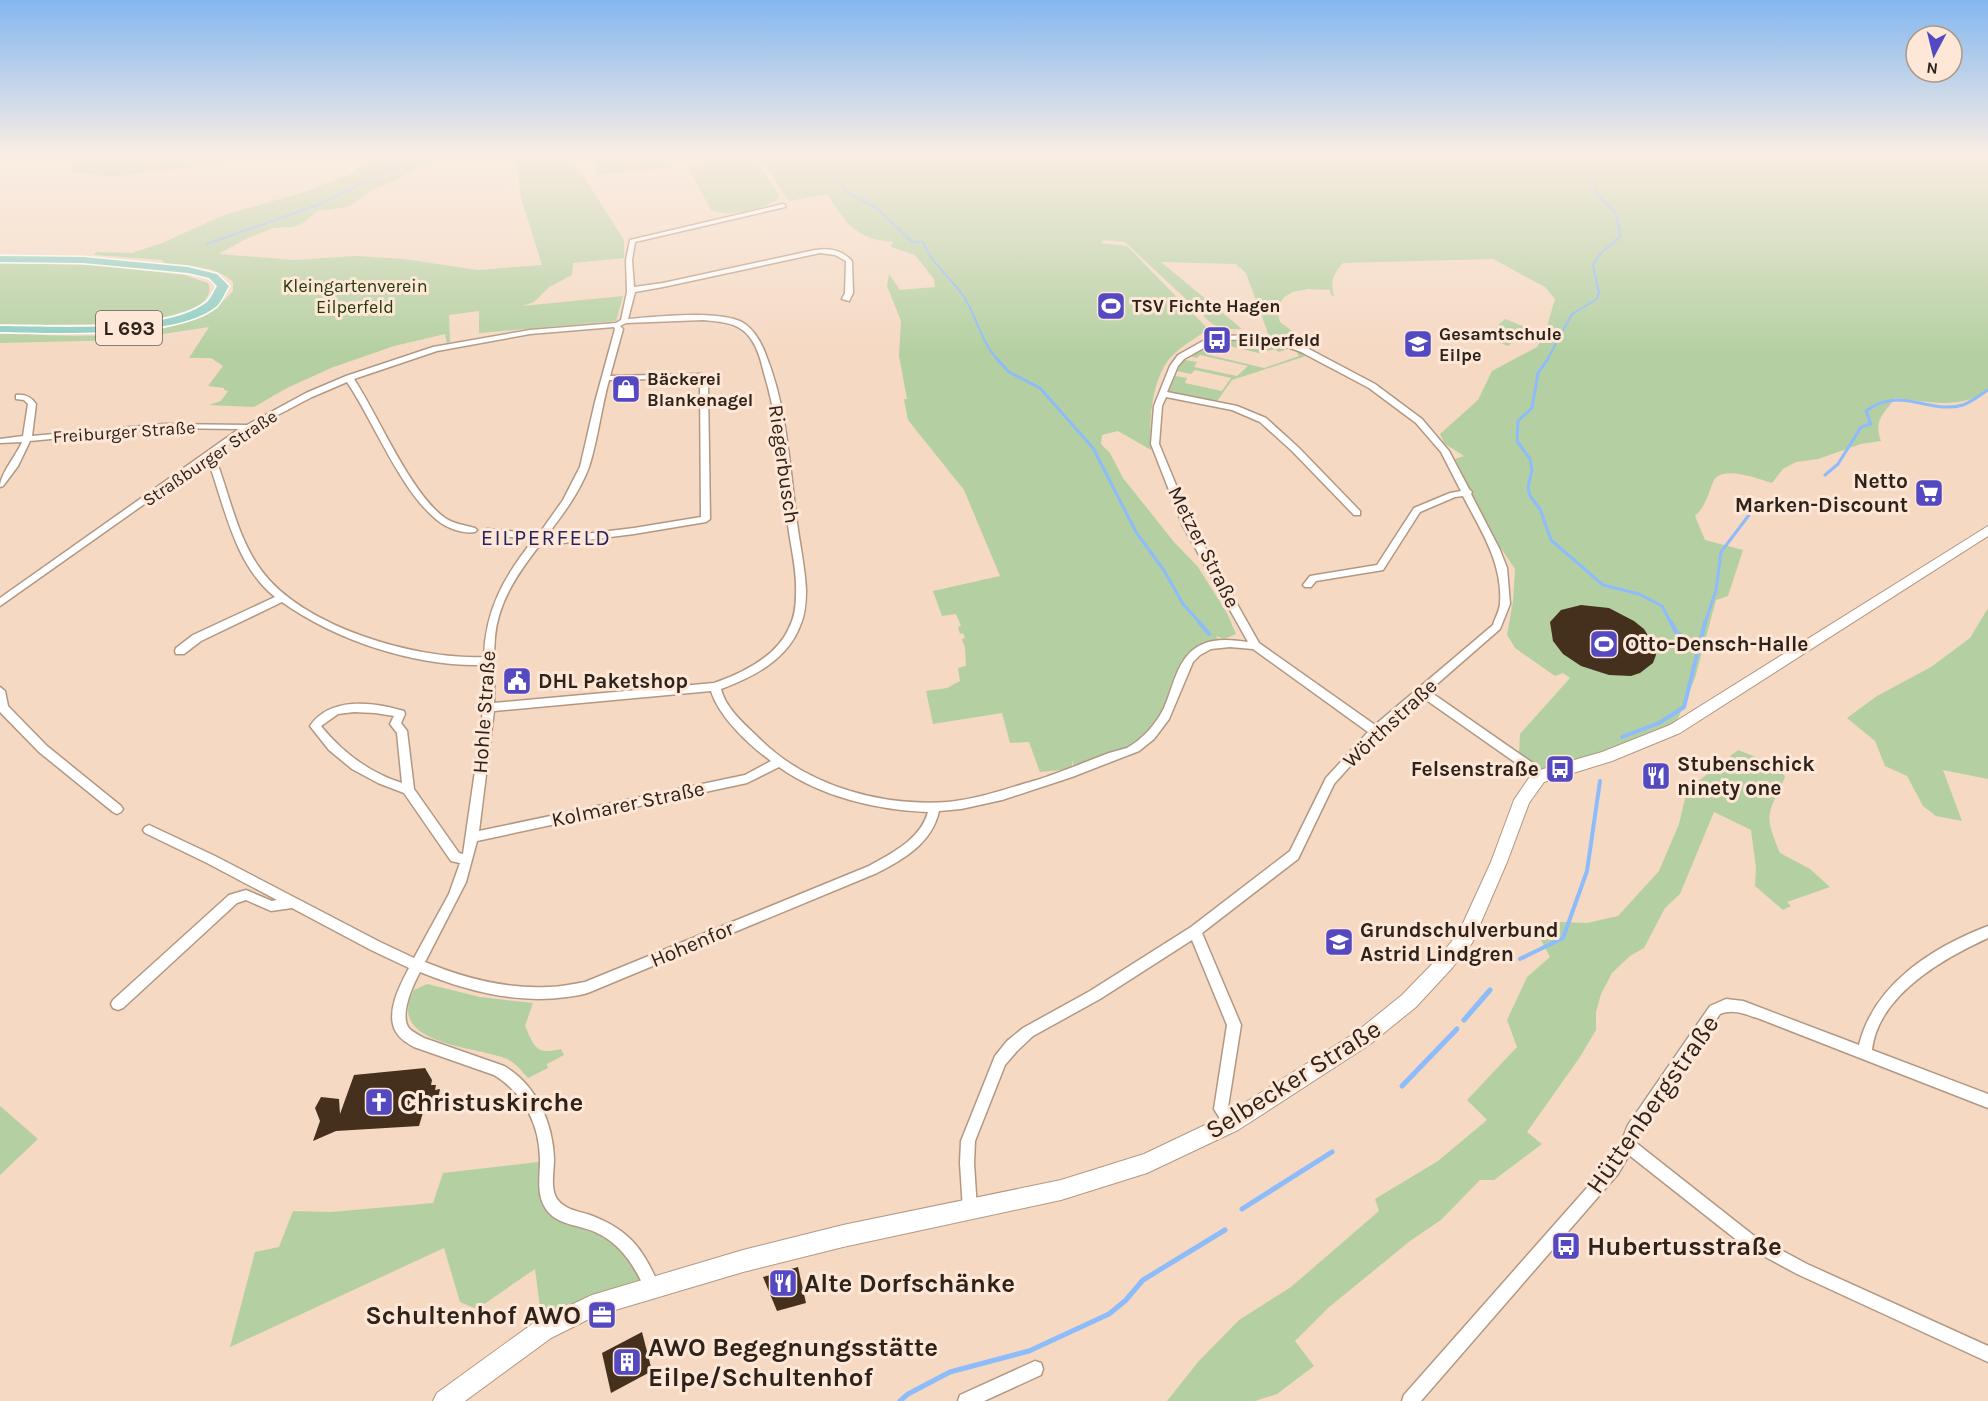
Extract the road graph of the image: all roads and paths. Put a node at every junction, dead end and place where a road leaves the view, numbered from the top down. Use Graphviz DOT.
graph roads {
  1 [pos="717,221"];
  2 [pos="0,259"];
  3 [pos="631,290"];
  4 [pos="846,299"];
  5 [pos="620,323"];
  6 [pos="0,329"];
  7 [pos="349,378"];
  8 [pos="606,378"];
  9 [pos="1163,394"];
  10 [pos="19,397"];
  11 [pos="248,427"];
  12 [pos="29,439"];
  13 [pos="0,441"];
  14 [pos="201,461"];
  15 [pos="0,484"];
  16 [pos="1467,492"];
  17 [pos="1357,513"];
  18 [pos="472,530"];
  19 [pos="1988,530"];
  20 [pos="487,532"];
  21 [pos="538,540"];
  22 [pos="1308,585"];
  23 [pos="281,598"];
  24 [pos="0,603"];
  25 [pos="1255,646"];
  26 [pos="180,651"];
  27 [pos="489,661"];
  28 [pos="715,687"];
  29 [pos="0,691"];
  30 [pos="1422,691"];
  31 [pos="489,707"];
  32 [pos="1375,731"];
  33 [pos="780,761"];
  34 [pos="1539,777"];
  35 [pos="408,790"];
  36 [pos="934,807"];
  37 [pos="117,809"];
  38 [pos="149,830"];
  39 [pos="472,837"];
  40 [pos="466,860"];
  41 [pos="291,903"];
  42 [pos="1195,932"];
  43 [pos="1988,932"];
  44 [pos="418,966"];
  45 [pos="118,1004"];
  46 [pos="1865,1053"];
  47 [pos="1988,1101"];
  48 [pos="1231,1123"];
  49 [pos="1628,1146"];
  50 [pos="970,1210"];
  51 [pos="652,1288"];
  52 [pos="1988,1354"];
  53 [pos="1035,1369"];
  54 [pos="1419,1398"];
  55 [pos="445,1401"];
  56 [pos="966,1401"];
  1 -- 3 [label="street, Hohle Straße"];
  2 -- 6 [label="main road, L 693"];
  3 -- 4 [label="street"];
  3 -- 5 [label="street, Hohle Straße"];
  5 -- 7 [label="street, Straßburger Straße"];
  5 -- 8 [label="street, Hohle Straße"];
  5 -- 28 [label="street, Riegerbusch"];
  7 -- 11 [label="street, Straßburger Straße"];
  7 -- 18 [label="street"];
  8 -- 21 [label="street, Hohle Straße"];
  8 -- 21 [label="street"];
  9 -- 16 [label="street, Wörthstraße"];
  9 -- 17 [label="street"];
  9 -- 25 [label="street, Metzer Straße"];
  10 -- 12 [label="street"];
  11 -- 12 [label="street, Freiburger Straße"];
  11 -- 14 [label="street, Straßburger Straße"];
  12 -- 13 [label="street, Freiburger Straße"];
  12 -- 15 [label="street"];
  14 -- 23 [label="street"];
  14 -- 24 [label="street, Straßburger Straße"];
  16 -- 22 [label="street"];
  16 -- 30 [label="street, Wörthstraße"];
  19 -- 34 [label="main road"];
  20 -- 21 [label="street"];
  21 -- 27 [label="street, Hohle Straße"];
  23 -- 26 [label="street"];
  23 -- 27 [label="street"];
  25 -- 32 [label="street, Metzer Straße"];
  25 -- 36 [label="street"];
  27 -- 31 [label="street, Hohle Straße"];
  28 -- 31 [label="street, Riegerbusch"];
  28 -- 33 [label="street"];
  29 -- 37 [label="street"];
  30 -- 32 [label="street, Wörthstraße"];
  30 -- 34 [label="street"];
  31 -- 39 [label="street, Hohle Straße"];
  32 -- 42 [label="street, Wörthstraße"];
  33 -- 36 [label="street"];
  33 -- 39 [label="street, Kolmarer Straße"];
  34 -- 48 [label="main road, Selbecker Straße"];
  35 -- 35 [label="street"];
  35 -- 40 [label="street"];
  36 -- 44 [label="street, Hohenfor"];
  38 -- 41 [label="street, Hohenfor"];
  39 -- 40 [label="street, Hohle Straße"];
  40 -- 44 [label="street, Hohle Straße"];
  41 -- 44 [label="street, Hohenfor"];
  41 -- 45 [label="street"];
  42 -- 48 [label="street"];
  42 -- 50 [label="street, Wörthstraße"];
  43 -- 46 [label="street"];
  44 -- 51 [label="street, Hohle Straße"];
  46 -- 47 [label="street"];
  46 -- 49 [label="street, Hüttenbergstraße"];
  48 -- 50 [label="main road, Selbecker Straße"];
  49 -- 52 [label="street"];
  49 -- 54 [label="street, Hüttenbergstraße"];
  50 -- 51 [label="main road, Selbecker Straße"];
  51 -- 55 [label="main road, Selbecker Straße"];
  53 -- 56 [label="street"];
}
